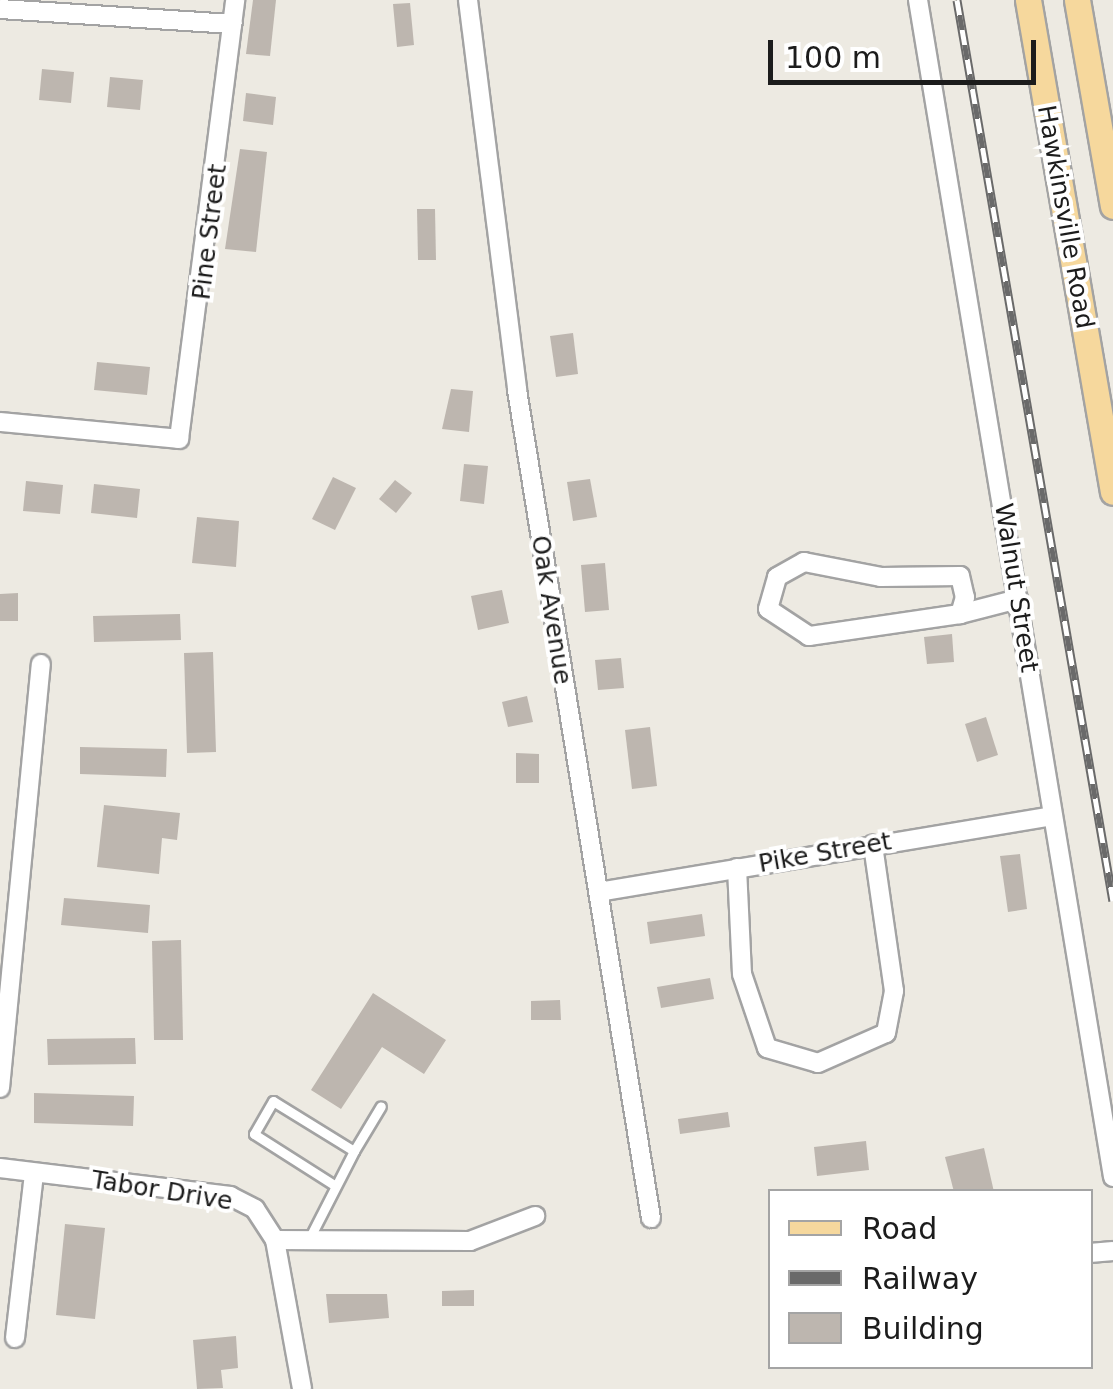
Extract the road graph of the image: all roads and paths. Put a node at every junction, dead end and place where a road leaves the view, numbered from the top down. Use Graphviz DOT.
graph roads {
  1 [pos="236,0"];
  2 [pos="468,0"];
  3 [pos="918,0"];
  4 [pos="1028,0"];
  5 [pos="1077,0"];
  6 [pos="0,9"];
  7 [pos="233,24"];
  8 [pos="1113,206"];
  9 [pos="0,422"];
  10 [pos="1113,492"];
  11 [pos="1018,599"];
  12 [pos="960,614"];
  13 [pos="41,664"];
  14 [pos="1051,816"];
  15 [pos="872,845"];
  16 [pos="737,868"];
  17 [pos="599,892"];
  18 [pos="0,1088"];
  19 [pos="382,1106"];
  20 [pos="354,1151"];
  21 [pos="0,1168"];
  22 [pos="34,1173"];
  23 [pos="1113,1177"];
  24 [pos="334,1185"];
  25 [pos="536,1216"];
  26 [pos="651,1218"];
  27 [pos="309,1239"];
  28 [pos="275,1240"];
  29 [pos="15,1338"];
  30 [pos="302,1389"];
  1 -- 7 [label="street, Pine Street"];
  2 -- 17 [label="street, Oak Avenue"];
  3 -- 11 [label="street, Walnut Street"];
  4 -- 10 [label="main road, Hawkinsville Road"];
  5 -- 8 [label="main road, Hawkinsville Road"];
  6 -- 7 [label="street"];
  7 -- 9 [label="street, Pine Street"];
  11 -- 12 [label="street"];
  11 -- 14 [label="street, Walnut Street"];
  12 -- 12 [label="street"];
  13 -- 18 [label="street"];
  14 -- 15 [label="street, Pike Street"];
  14 -- 23 [label="street, Walnut Street"];
  15 -- 16 [label="street, Pike Street"];
  15 -- 16 [label="street"];
  16 -- 17 [label="street, Pike Street"];
  17 -- 26 [label="street, Oak Avenue"];
  19 -- 20 [label="lane"];
  20 -- 24 [label="lane"];
  20 -- 24 [label="lane"];
  21 -- 22 [label="street, Tabor Drive"];
  22 -- 28 [label="street, Tabor Drive"];
  22 -- 29 [label="street"];
  24 -- 27 [label="lane"];
  25 -- 27 [label="street"];
  27 -- 28 [label="street"];
  28 -- 30 [label="street"];
}
